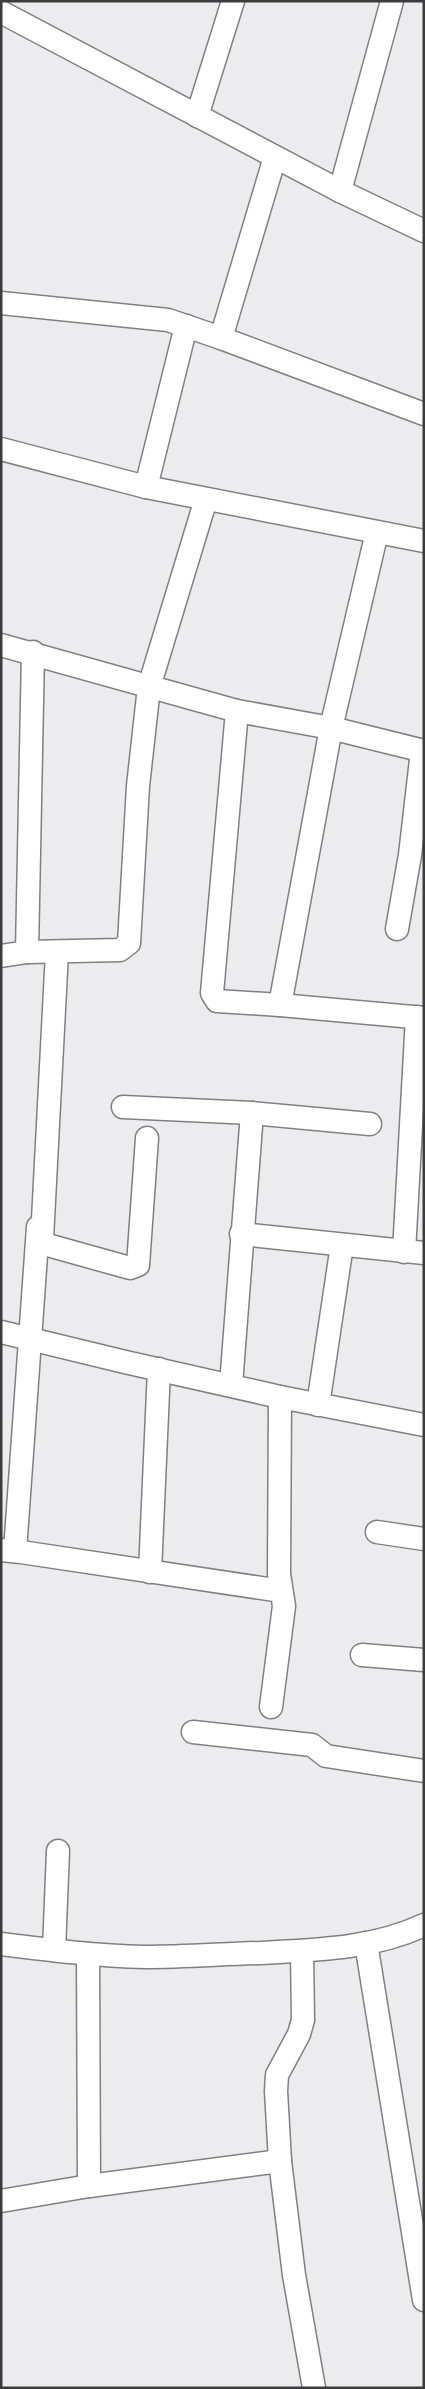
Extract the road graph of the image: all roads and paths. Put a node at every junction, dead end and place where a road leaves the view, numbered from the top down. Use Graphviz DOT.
graph roads {
  1 [pos="233,1"];
  2 [pos="392,1"];
  3 [pos="1,12"];
  4 [pos="197,116"];
  5 [pos="275,157"];
  6 [pos="340,191"];
  7 [pos="424,231"];
  8 [pos="1,304"];
  9 [pos="186,326"];
  10 [pos="221,338"];
  11 [pos="424,414"];
  12 [pos="1,449"];
  13 [pos="146,487"];
  14 [pos="206,499"];
  15 [pos="377,532"];
  16 [pos="424,541"];
  17 [pos="1,645"];
  18 [pos="33,652"];
  19 [pos="149,687"];
  20 [pos="237,711"];
  21 [pos="332,728"];
  22 [pos="423,751"];
  23 [pos="397,929"];
  24 [pos="27,952"];
  25 [pos="57,952"];
  26 [pos="1,956"];
  27 [pos="280,1005"];
  28 [pos="420,1017"];
  29 [pos="52,1039"];
  30 [pos="123,1107"];
  31 [pos="252,1113"];
  32 [pos="370,1124"];
  33 [pos="148,1138"];
  34 [pos="241,1234"];
  35 [pos="342,1245"];
  36 [pos="414,1253"];
  37 [pos="1,1332"];
  38 [pos="30,1338"];
  39 [pos="159,1370"];
  40 [pos="231,1385"];
  41 [pos="280,1397"];
  42 [pos="318,1405"];
  43 [pos="424,1425"];
  44 [pos="377,1532"];
  45 [pos="424,1539"];
  46 [pos="8,1551"];
  47 [pos="150,1572"];
  48 [pos="281,1591"];
  49 [pos="362,1655"];
  50 [pos="424,1660"];
  51 [pos="271,1707"];
  52 [pos="193,1732"];
  53 [pos="424,1771"];
  54 [pos="58,1851"];
  55 [pos="424,1925"];
  56 [pos="366,1943"];
  57 [pos="1,1944"];
  58 [pos="54,1950"];
  59 [pos="302,1951"];
  60 [pos="88,1954"];
  61 [pos="280,2161"];
  62 [pos="89,2186"];
  63 [pos="1,2201"];
  64 [pos="424,2300"];
  65 [pos="314,2388"];
  1 -- 4 [label="street"];
  2 -- 6 [label="street"];
  3 -- 4 [label="street"];
  4 -- 5 [label="street"];
  5 -- 6 [label="street"];
  5 -- 10 [label="street"];
  6 -- 7 [label="street"];
  8 -- 9 [label="street"];
  9 -- 10 [label="street"];
  9 -- 13 [label="street"];
  10 -- 11 [label="street"];
  12 -- 13 [label="street"];
  13 -- 14 [label="street"];
  14 -- 15 [label="street"];
  14 -- 19 [label="street"];
  15 -- 16 [label="street"];
  15 -- 21 [label="street"];
  17 -- 18 [label="street"];
  18 -- 19 [label="street"];
  18 -- 24 [label="street"];
  19 -- 20 [label="street"];
  19 -- 25 [label="street"];
  20 -- 21 [label="street"];
  20 -- 27 [label="street"];
  21 -- 22 [label="street"];
  21 -- 27 [label="street"];
  22 -- 23 [label="street"];
  24 -- 25 [label="street"];
  24 -- 26 [label="street"];
  25 -- 29 [label="street"];
  27 -- 28 [label="street"];
  28 -- 36 [label="street"];
  29 -- 33 [label="street"];
  29 -- 38 [label="street"];
  30 -- 31 [label="street"];
  31 -- 32 [label="street"];
  31 -- 34 [label="street"];
  34 -- 35 [label="street"];
  34 -- 40 [label="street"];
  35 -- 36 [label="street"];
  35 -- 42 [label="street"];
  37 -- 38 [label="street"];
  38 -- 39 [label="street"];
  38 -- 46 [label="street"];
  39 -- 40 [label="street"];
  39 -- 47 [label="street"];
  40 -- 41 [label="street"];
  41 -- 42 [label="street"];
  41 -- 48 [label="street"];
  42 -- 43 [label="street"];
  44 -- 45 [label="street"];
  46 -- 47 [label="street"];
  47 -- 48 [label="street"];
  48 -- 51 [label="street"];
  49 -- 50 [label="street"];
  52 -- 53 [label="street"];
  54 -- 58 [label="street"];
  55 -- 56 [label="street"];
  56 -- 59 [label="street"];
  56 -- 64 [label="street"];
  57 -- 58 [label="street"];
  58 -- 60 [label="street"];
  59 -- 60 [label="street"];
  59 -- 61 [label="street"];
  60 -- 62 [label="street"];
  61 -- 62 [label="street"];
  61 -- 65 [label="street"];
  62 -- 63 [label="street"];
}
